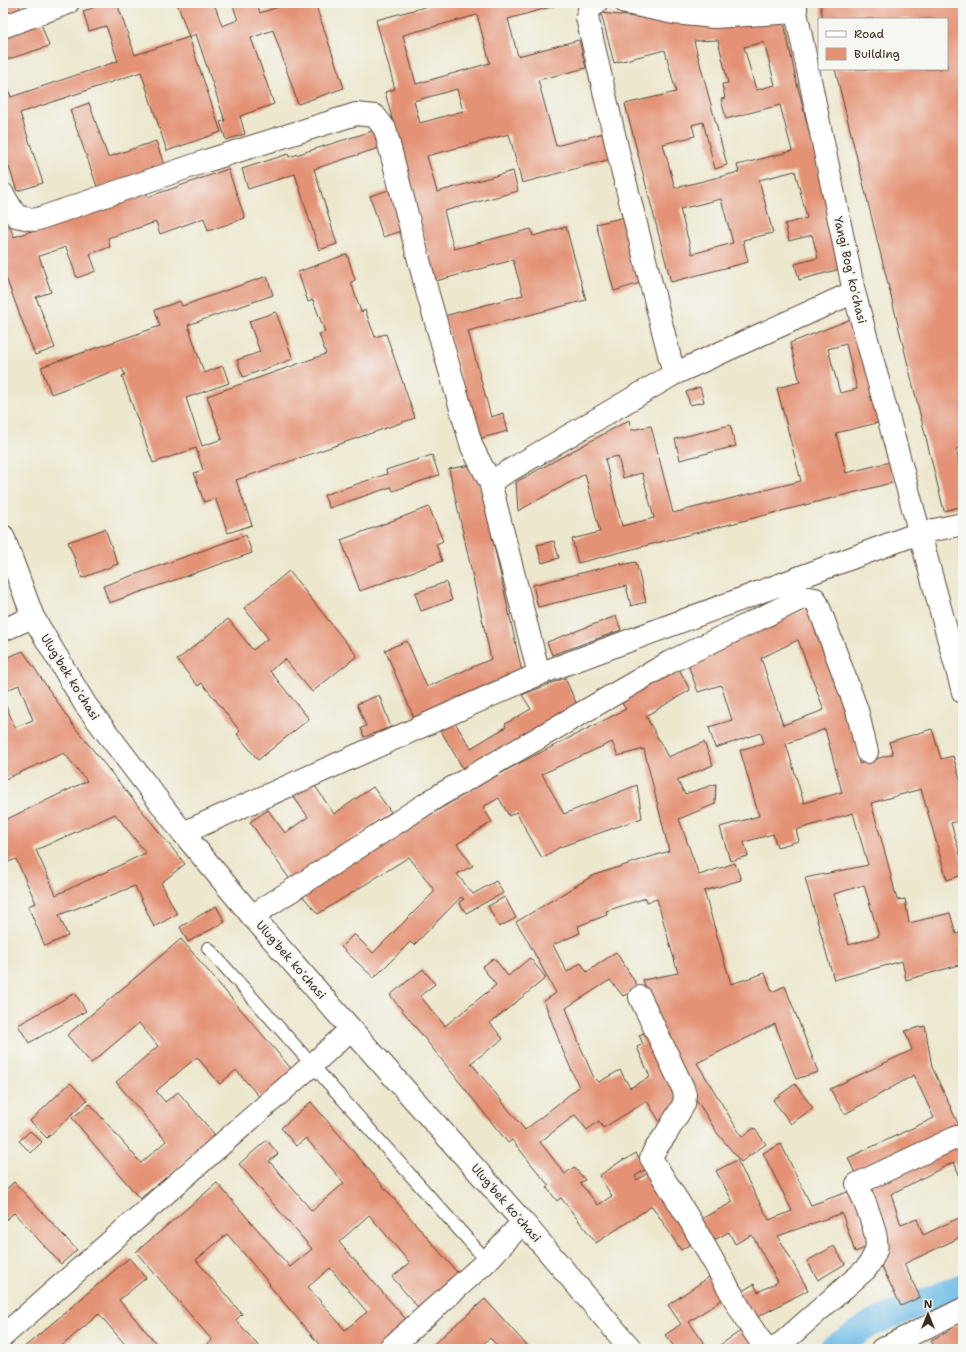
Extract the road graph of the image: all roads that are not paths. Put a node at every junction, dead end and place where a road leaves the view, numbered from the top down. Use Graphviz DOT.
graph roads {
  1 [pos="68,3"];
  2 [pos="596,3"];
  3 [pos="626,3"];
  4 [pos="796,7"];
  5 [pos="3,27"];
  6 [pos="3,194"];
  7 [pos="854,292"];
  8 [pos="674,374"];
  9 [pos="490,482"];
  10 [pos="963,524"];
  11 [pos="919,533"];
  12 [pos="3,536"];
  13 [pos="33,617"];
  14 [pos="3,630"];
  15 [pos="539,674"];
  16 [pos="963,692"];
  17 [pos="868,752"];
  18 [pos="183,833"];
  19 [pos="252,916"];
  20 [pos="208,948"];
  21 [pos="640,997"];
  22 [pos="351,1029"];
  23 [pos="312,1065"];
  24 [pos="957,1137"];
  25 [pos="523,1222"];
  26 [pos="487,1261"];
  27 [pos="963,1309"];
  28 [pos="3,1336"];
  29 [pos="389,1349"];
  30 [pos="631,1349"];
  31 [pos="766,1349"];
  32 [pos="775,1349"];
  33 [pos="882,1349"];
  1 -- 5 [label="street"];
  2 -- 8 [label="street"];
  3 -- 4 [label="street"];
  4 -- 7 [label="street, Yangi Bogʻ koʻchasi"];
  6 -- 9 [label="street"];
  7 -- 8 [label="street"];
  7 -- 11 [label="street, Yangi Bogʻ koʻchasi"];
  8 -- 9 [label="street"];
  9 -- 15 [label="street"];
  10 -- 11 [label="street"];
  11 -- 15 [label="street"];
  11 -- 16 [label="street, Yangi Bogʻ koʻchasi"];
  12 -- 13 [label="street, Ulugʻbek koʻchasi"];
  13 -- 14 [label="street"];
  13 -- 18 [label="street, Ulugʻbek koʻchasi"];
  15 -- 18 [label="street"];
  17 -- 19 [label="street"];
  18 -- 19 [label="street, Ulugʻbek koʻchasi"];
  19 -- 22 [label="street, Ulugʻbek koʻchasi"];
  20 -- 23 [label="lane"];
  21 -- 31 [label="street"];
  22 -- 23 [label="street"];
  22 -- 25 [label="street, Ulugʻbek koʻchasi"];
  23 -- 26 [label="lane"];
  23 -- 28 [label="street"];
  24 -- 32 [label="street"];
  25 -- 26 [label="street"];
  25 -- 30 [label="street, Ulugʻbek koʻchasi"];
  26 -- 29 [label="street"];
  27 -- 33 [label="street"];
}
